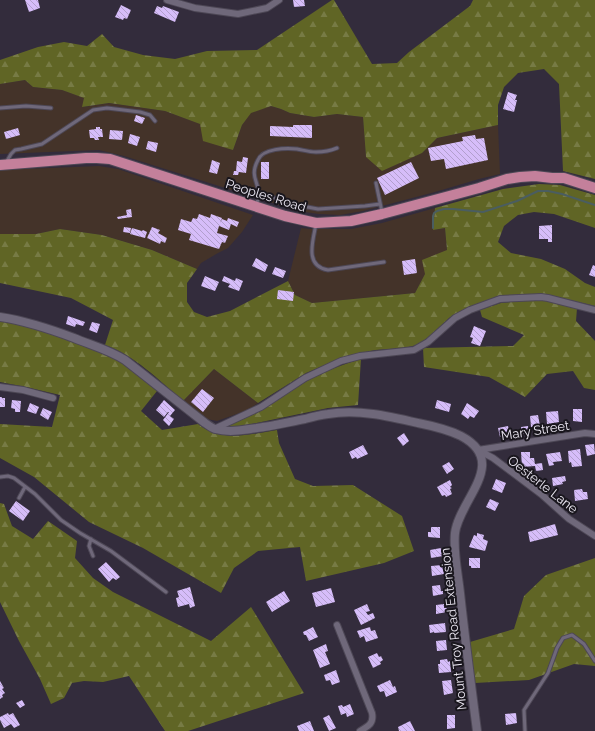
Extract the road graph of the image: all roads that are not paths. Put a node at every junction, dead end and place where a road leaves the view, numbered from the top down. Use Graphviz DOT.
graph roads {
  1 [pos="167,0"];
  2 [pos="279,0"];
  3 [pos="0,108"];
  4 [pos="51,108"];
  5 [pos="155,120"];
  6 [pos="337,148"];
  7 [pos="3,165"];
  8 [pos="376,183"];
  9 [pos="595,188"];
  10 [pos="257,202"];
  11 [pos="381,209"];
  12 [pos="316,223"];
  13 [pos="384,262"];
  14 [pos="595,310"];
  15 [pos="0,317"];
  16 [pos="0,388"];
  17 [pos="53,398"];
  18 [pos="214,429"];
  19 [pos="595,434"];
  20 [pos="478,450"];
  21 [pos="0,477"];
  22 [pos="26,487"];
  23 [pos="19,498"];
  24 [pos="595,536"];
  25 [pos="91,539"];
  26 [pos="93,556"];
  27 [pos="166,592"];
  28 [pos="338,624"];
  29 [pos="595,661"];
  30 [pos="360,731"];
  31 [pos="477,731"];
  32 [pos="525,731"];
  1 -- 2 [label="street"];
  3 -- 4 [label="lane"];
  5 -- 7 [label="lane"];
  6 -- 10 [label="lane"];
  7 -- 10 [label="main road, Peoples Road"];
  8 -- 11 [label="lane"];
  9 -- 11 [label="main road, Peoples Road"];
  10 -- 11 [label="lane"];
  10 -- 12 [label="main road, Peoples Road"];
  11 -- 12 [label="main road, Peoples Road"];
  12 -- 13 [label="lane"];
  14 -- 18 [label="street"];
  15 -- 18 [label="street"];
  16 -- 17 [label="street"];
  18 -- 20 [label="street"];
  19 -- 20 [label="street, Mary Street"];
  20 -- 24 [label="street, Oesterle Lane"];
  20 -- 31 [label="street, Mount Troy Road Extension"];
  21 -- 22 [label="lane"];
  22 -- 23 [label="lane"];
  22 -- 25 [label="lane"];
  25 -- 26 [label="lane"];
  25 -- 27 [label="lane"];
  28 -- 30 [label="street"];
  29 -- 32 [label="lane"];
}
